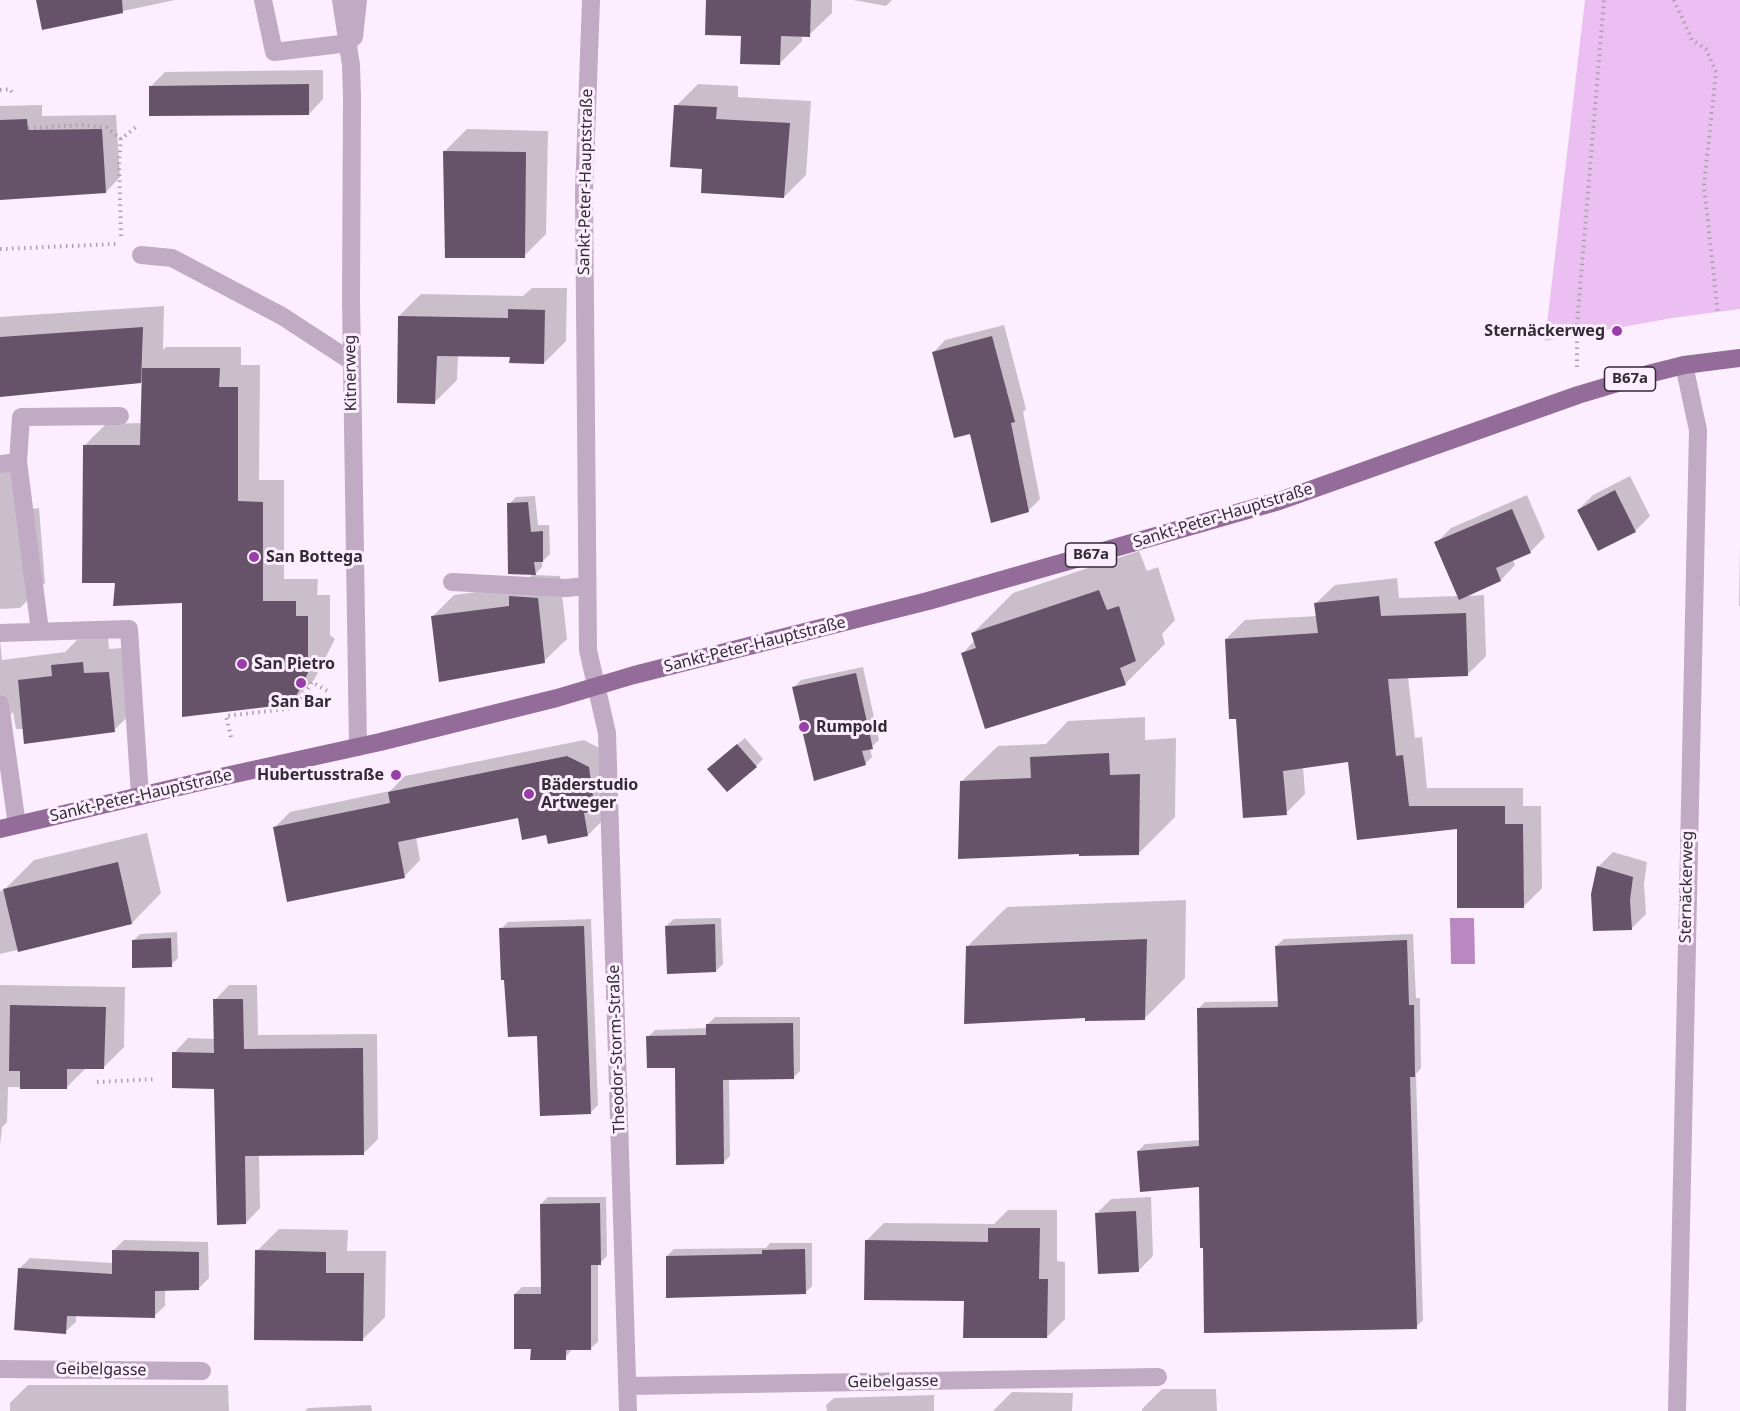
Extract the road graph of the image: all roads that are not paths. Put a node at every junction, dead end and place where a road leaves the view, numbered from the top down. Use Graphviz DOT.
graph roads {
  1 [pos="264,0"];
  2 [pos="341,0"];
  3 [pos="358,0"];
  4 [pos="591,0"];
  5 [pos="349,43"];
  6 [pos="351,65"];
  7 [pos="141,255"];
  8 [pos="1740,358"];
  9 [pos="351,361"];
  10 [pos="1684,365"];
  11 [pos="120,416"];
  12 [pos="9,463"];
  13 [pos="452,582"];
  14 [pos="587,586"];
  15 [pos="40,631"];
  16 [pos="0,633"];
  17 [pos="597,687"];
  18 [pos="0,704"];
  19 [pos="358,747"];
  20 [pos="140,796"];
  21 [pos="8,827"];
  22 [pos="0,1369"];
  23 [pos="202,1371"];
  24 [pos="1158,1377"];
  25 [pos="628,1386"];
  26 [pos="628,1411"];
  27 [pos="1677,1411"];
  1 -- 5 [label="street"];
  2 -- 5 [label="street, Kitnerweg"];
  3 -- 6 [label="street"];
  4 -- 14 [label="street, Sankt-Peter-Hauptstraße"];
  5 -- 6 [label="street, Kitnerweg"];
  6 -- 9 [label="street, Kitnerweg"];
  7 -- 9 [label="street"];
  8 -- 10 [label="main road, Sankt-Peter-Hauptstraße / B67a"];
  9 -- 19 [label="street, Kitnerweg"];
  10 -- 17 [label="main road, Sankt-Peter-Hauptstraße / B67a"];
  10 -- 27 [label="street, Sternäckerweg"];
  11 -- 12 [label="street"];
  12 -- 15 [label="street"];
  13 -- 14 [label="street"];
  14 -- 17 [label="street, Sankt-Peter-Hauptstraße"];
  15 -- 16 [label="street"];
  15 -- 20 [label="street"];
  17 -- 19 [label="main road, Sankt-Peter-Hauptstraße / B67a"];
  17 -- 25 [label="street, Theodor-Storm-Straße"];
  18 -- 21 [label="street"];
  19 -- 20 [label="main road, Sankt-Peter-Hauptstraße / B67a"];
  20 -- 21 [label="main road, Sankt-Peter-Hauptstraße / B67a"];
  22 -- 23 [label="street, Geibelgasse"];
  24 -- 25 [label="street, Geibelgasse"];
  25 -- 26 [label="street, Theodor-Storm-Straße"];
}
